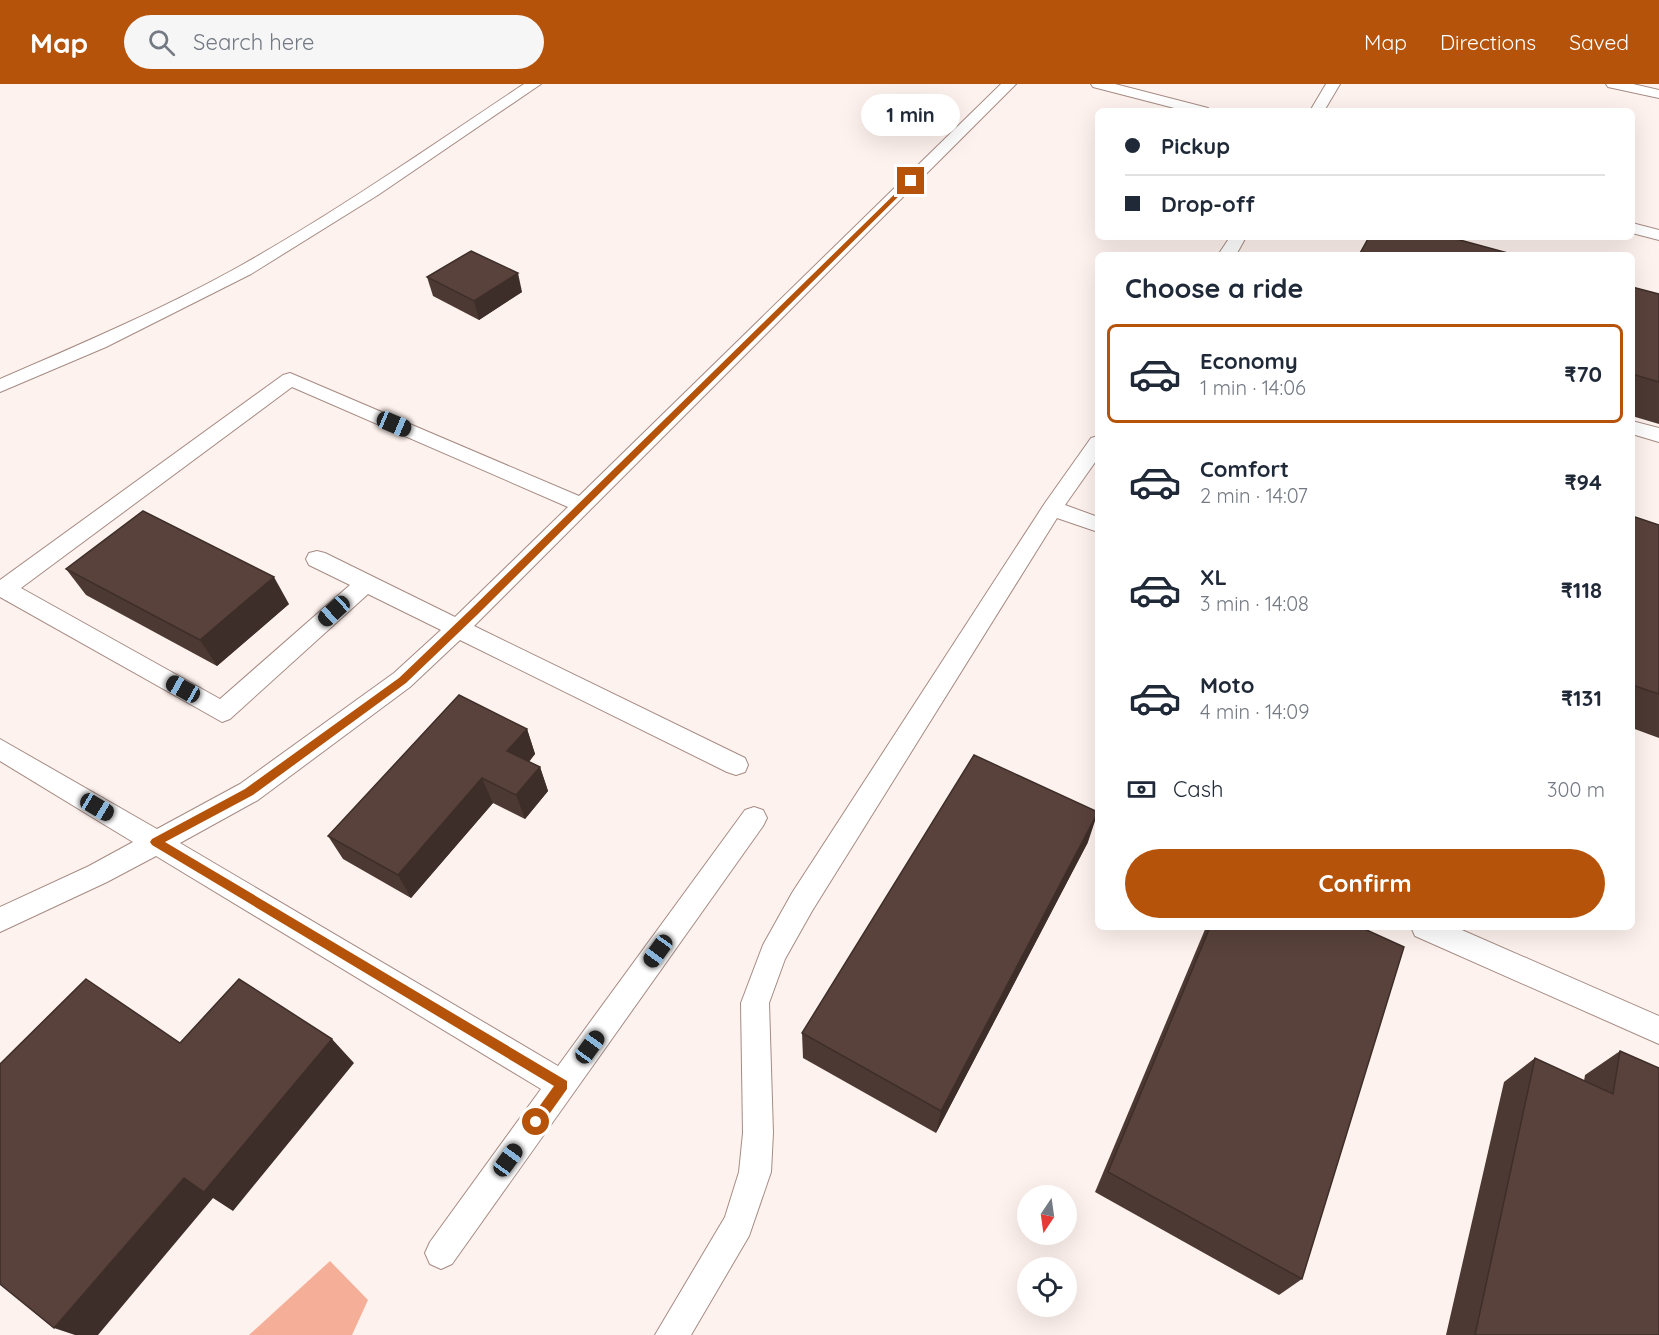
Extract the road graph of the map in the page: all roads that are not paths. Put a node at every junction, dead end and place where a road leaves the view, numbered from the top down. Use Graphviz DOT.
graph roads {
  1 [pos="534,84"];
  2 [pos="1009,84"];
  3 [pos="1098,84"];
  4 [pos="1334,84"];
  5 [pos="1613,84"];
  6 [pos="1659,94"];
  7 [pos="1191,108"];
  8 [pos="1319,108"];
  9 [pos="1635,229"];
  10 [pos="1659,235"];
  11 [pos="0,386"];
  12 [pos="1635,428"];
  13 [pos="1659,435"];
  14 [pos="1095,447"];
  15 [pos="582,506"];
  16 [pos="1052,508"];
  17 [pos="1095,524"];
  18 [pos="316,559"];
  19 [pos="366,583"];
  20 [pos="458,628"];
  21 [pos="0,749"];
  22 [pos="736,765"];
  23 [pos="754,818"];
  24 [pos="155,842"];
  25 [pos="0,920"];
  26 [pos="1432,930"];
  27 [pos="1659,1030"];
  28 [pos="563,1085"];
  29 [pos="441,1253"];
  30 [pos="672,1335"];
  1 -- 11 [label="lane"];
  2 -- 15 [label="lane"];
  3 -- 7 [label="lane"];
  4 -- 8 [label="lane"];
  5 -- 6 [label="lane"];
  9 -- 10 [label="lane"];
  12 -- 13 [label="lane"];
  14 -- 16 [label="lane"];
  15 -- 19 [label="lane"];
  15 -- 20 [label="lane"];
  16 -- 17 [label="lane"];
  16 -- 30 [label="lane"];
  18 -- 19 [label="lane"];
  19 -- 20 [label="lane"];
  20 -- 22 [label="lane"];
  20 -- 24 [label="lane"];
  21 -- 24 [label="lane"];
  23 -- 28 [label="lane"];
  24 -- 25 [label="lane"];
  24 -- 28 [label="lane"];
  26 -- 27 [label="lane"];
  28 -- 29 [label="lane"];
}
